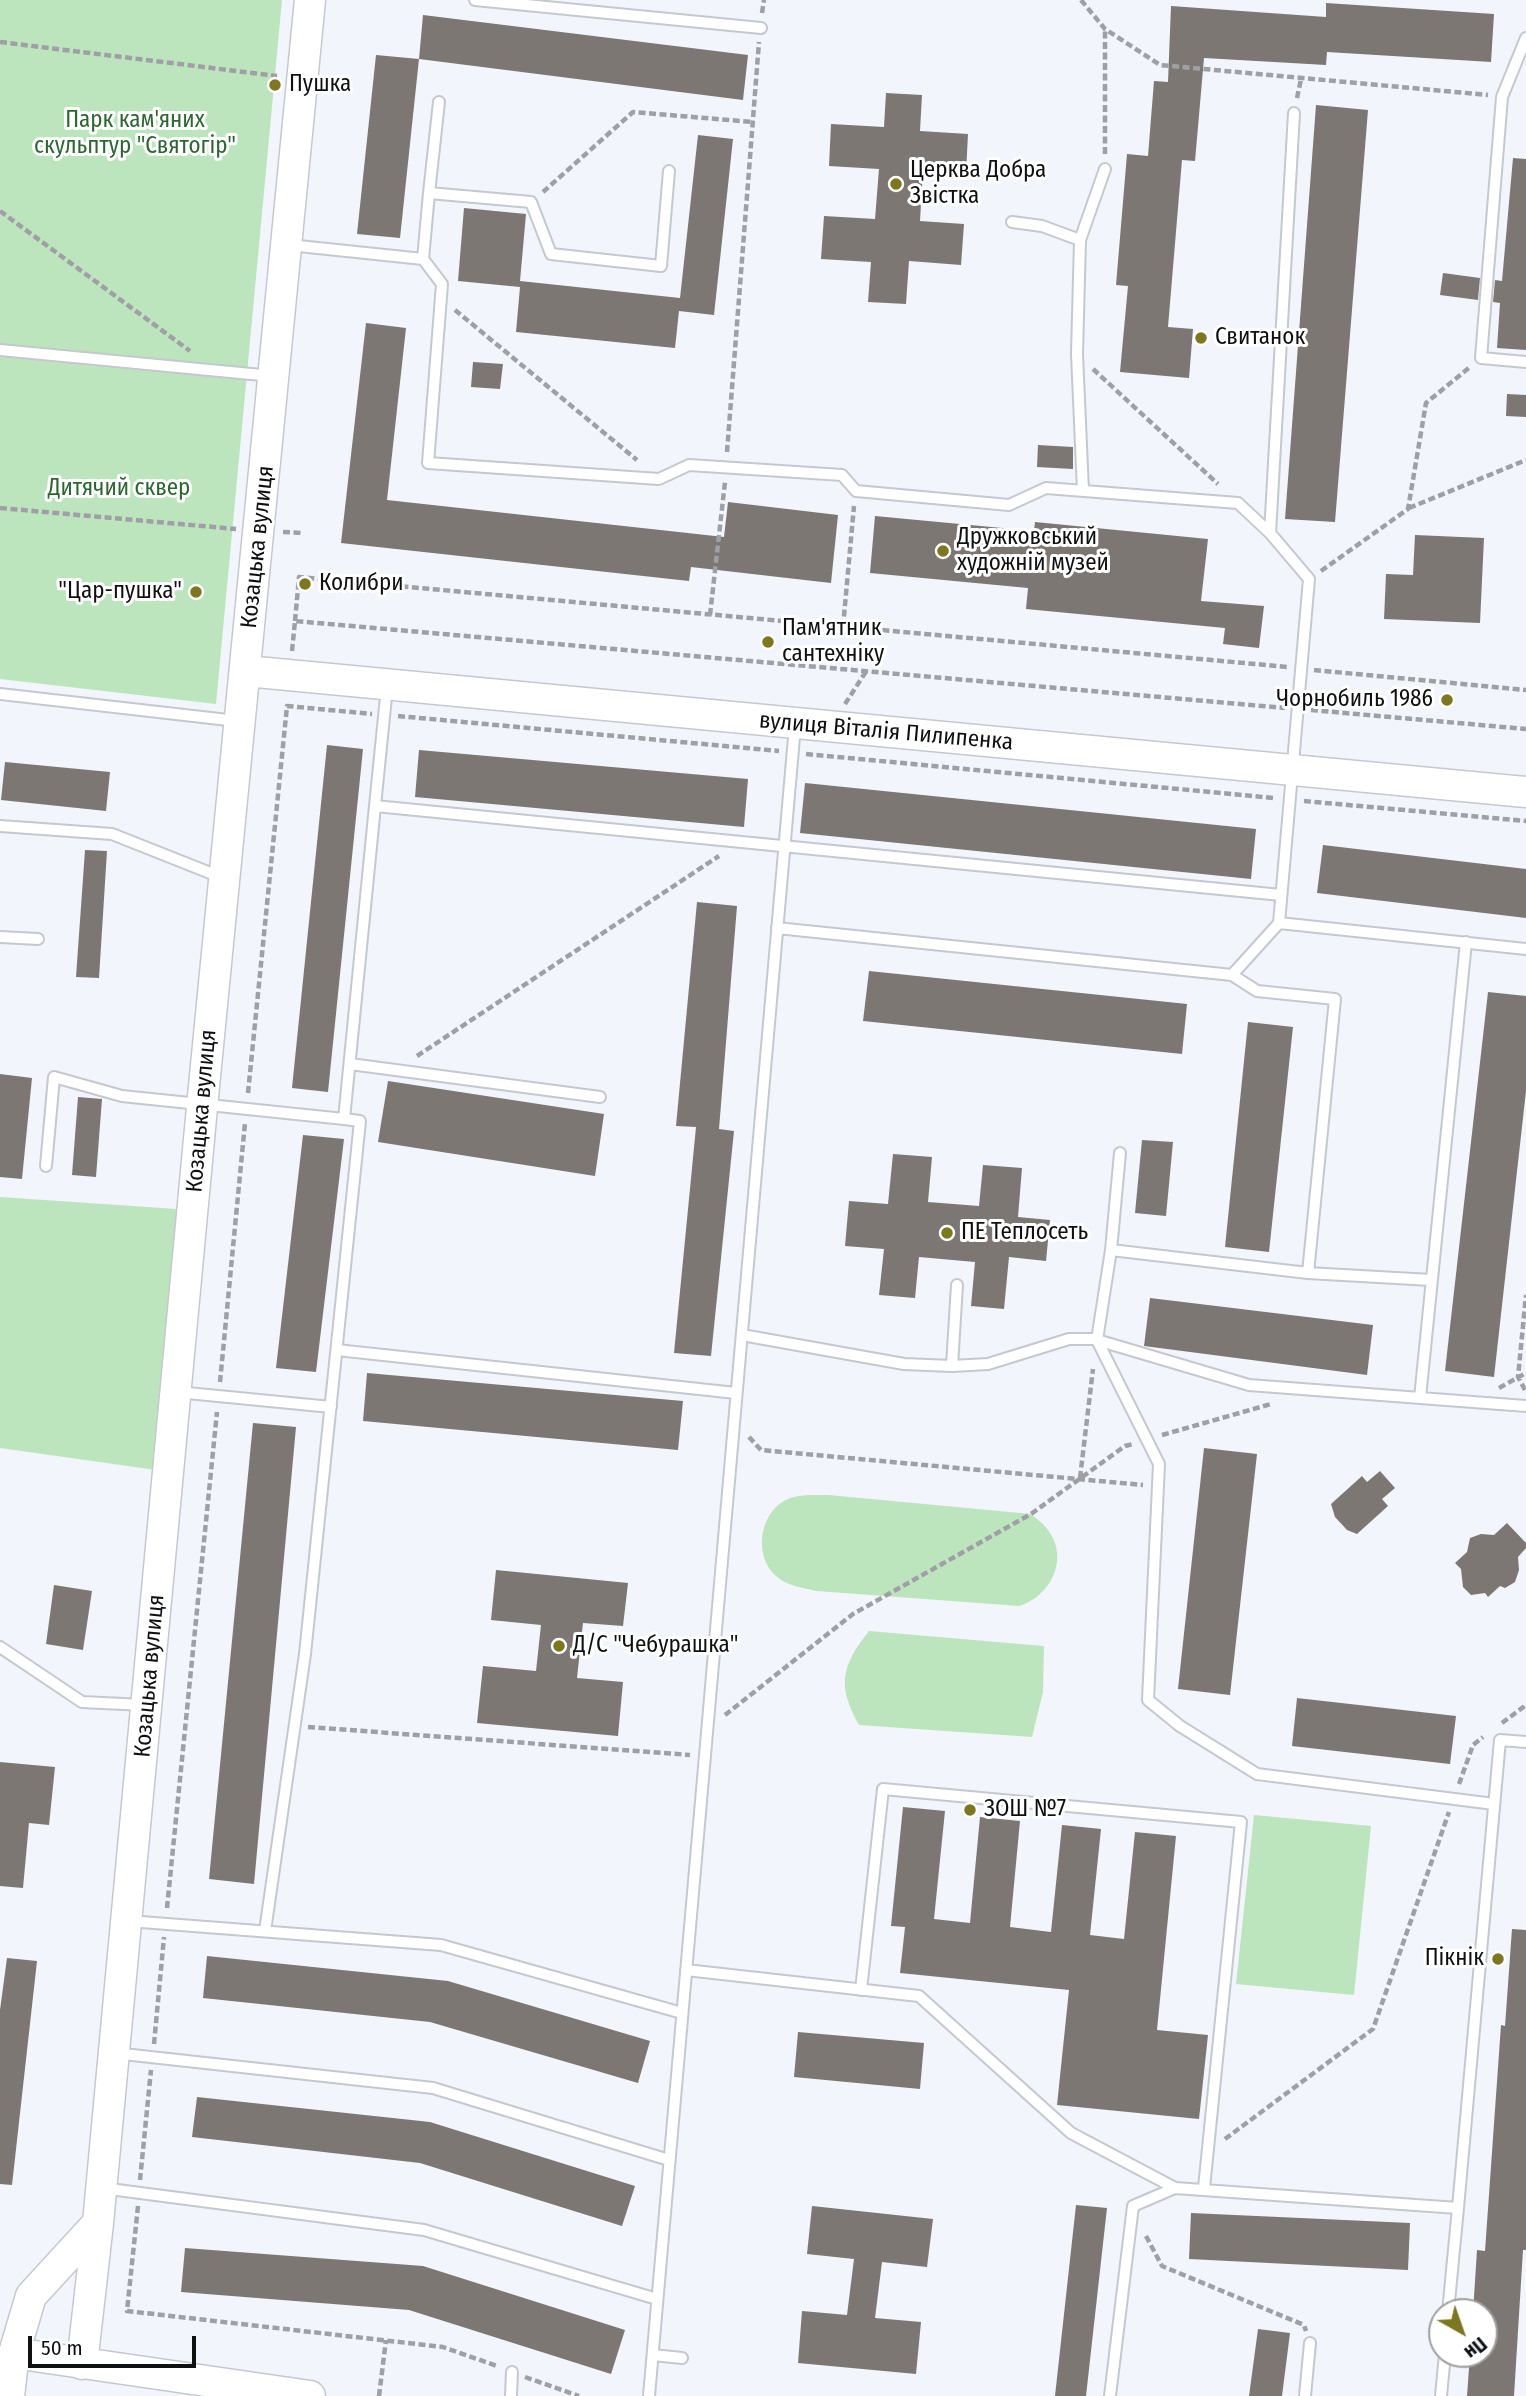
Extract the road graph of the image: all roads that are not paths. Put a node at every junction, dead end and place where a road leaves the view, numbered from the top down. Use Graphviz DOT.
graph roads {
  1 [pos="310,0"];
  2 [pos="474,0"];
  3 [pos="761,28"];
  4 [pos="1526,38"];
  5 [pos="439,102"];
  6 [pos="1294,113"];
  7 [pos="1105,169"];
  8 [pos="669,171"];
  9 [pos="429,193"];
  10 [pos="1012,222"];
  11 [pos="1080,240"];
  12 [pos="287,245"];
  13 [pos="423,259"];
  14 [pos="0,350"];
  15 [pos="1526,362"];
  16 [pos="274,376"];
  17 [pos="1083,491"];
  18 [pos="1270,533"];
  19 [pos="246,671"];
  20 [pos="387,684"];
  21 [pos="0,694"];
  22 [pos="241,721"];
  23 [pos="795,723"];
  24 [pos="1289,785"];
  25 [pos="1526,792"];
  26 [pos="375,806"];
  27 [pos="0,825"];
  28 [pos="785,846"];
  29 [pos="225,879"];
  30 [pos="1281,895"];
  31 [pos="1279,923"];
  32 [pos="777,928"];
  33 [pos="0,937"];
  34 [pos="38,939"];
  35 [pos="1466,942"];
  36 [pos="1526,949"];
  37 [pos="1232,975"];
  38 [pos="350,1064"];
  39 [pos="600,1097"];
  40 [pos="202,1107"];
  41 [pos="344,1119"];
  42 [pos="1120,1153"];
  43 [pos="46,1166"];
  44 [pos="1111,1250"];
  45 [pos="1308,1273"];
  46 [pos="1431,1280"];
  47 [pos="957,1285"];
  48 [pos="742,1335"];
  49 [pos="1097,1339"];
  50 [pos="337,1350"];
  51 [pos="952,1366"];
  52 [pos="177,1392"];
  53 [pos="736,1393"];
  54 [pos="1420,1398"];
  55 [pos="1526,1406"];
  56 [pos="331,1407"];
  57 [pos="0,1647"];
  58 [pos="147,1705"];
  59 [pos="1526,1742"];
  60 [pos="1494,1804"];
  61 [pos="127,1921"];
  62 [pos="265,1931"];
  63 [pos="686,1970"];
  64 [pos="861,1990"];
  65 [pos="682,2014"];
  66 [pos="114,2053"];
  67 [pos="669,2160"];
  68 [pos="102,2188"];
  69 [pos="1175,2188"];
  70 [pos="1204,2188"];
  71 [pos="1458,2208"];
  72 [pos="98,2223"];
  73 [pos="1449,2298"];
  74 [pos="657,2299"];
  75 [pos="1310,2343"];
  76 [pos="14,2353"];
  77 [pos="653,2355"];
  78 [pos="682,2358"];
  79 [pos="82,2364"];
  80 [pos="1444,2368"];
  81 [pos="512,2372"];
  82 [pos="9,2396"];
  83 [pos="310,2396"];
  84 [pos="511,2396"];
  85 [pos="649,2396"];
  86 [pos="1110,2396"];
  87 [pos="1305,2396"];
  88 [pos="1441,2396"];
  1 -- 12 [label="street, Козацька вулиця"];
  2 -- 3 [label="lane"];
  4 -- 15 [label="lane"];
  5 -- 9 [label="lane"];
  6 -- 18 [label="lane"];
  7 -- 11 [label="lane"];
  8 -- 9 [label="lane"];
  9 -- 13 [label="lane"];
  10 -- 11 [label="lane"];
  11 -- 17 [label="lane"];
  12 -- 13 [label="lane"];
  12 -- 16 [label="street, Козацька вулиця"];
  13 -- 17 [label="lane"];
  14 -- 16 [label="lane"];
  16 -- 19 [label="street, Козацька вулиця"];
  17 -- 18 [label="lane"];
  18 -- 24 [label="lane"];
  19 -- 20 [label="street, вулиця Віталія Пилипенка"];
  19 -- 22 [label="street, Козацька вулиця"];
  20 -- 23 [label="street, вулиця Віталія Пилипенка"];
  20 -- 26 [label="lane"];
  21 -- 22 [label="lane"];
  22 -- 29 [label="street, Козацька вулиця"];
  23 -- 24 [label="street, вулиця Віталія Пилипенка"];
  23 -- 28 [label="lane"];
  24 -- 25 [label="street, вулиця Віталія Пилипенка"];
  24 -- 30 [label="lane"];
  26 -- 28 [label="lane"];
  26 -- 38 [label="lane"];
  27 -- 29 [label="lane"];
  28 -- 30 [label="lane"];
  28 -- 32 [label="lane"];
  29 -- 40 [label="street, Козацька вулиця"];
  30 -- 31 [label="lane"];
  31 -- 35 [label="lane"];
  31 -- 37 [label="lane"];
  32 -- 37 [label="lane"];
  32 -- 48 [label="lane"];
  33 -- 34 [label="lane"];
  35 -- 36 [label="lane"];
  35 -- 46 [label="lane"];
  37 -- 45 [label="lane"];
  38 -- 39 [label="lane"];
  38 -- 41 [label="lane"];
  40 -- 41 [label="lane"];
  40 -- 43 [label="lane"];
  40 -- 52 [label="street, Козацька вулиця"];
  41 -- 50 [label="lane"];
  42 -- 44 [label="lane"];
  44 -- 45 [label="lane"];
  44 -- 49 [label="lane"];
  45 -- 46 [label="lane"];
  46 -- 54 [label="lane"];
  47 -- 51 [label="lane"];
  48 -- 51 [label="lane"];
  48 -- 53 [label="lane"];
  49 -- 51 [label="lane"];
  49 -- 54 [label="lane"];
  49 -- 60 [label="lane"];
  50 -- 53 [label="lane"];
  50 -- 56 [label="lane"];
  52 -- 56 [label="lane"];
  52 -- 58 [label="street, Козацька вулиця"];
  53 -- 63 [label="lane"];
  54 -- 55 [label="lane"];
  56 -- 62 [label="lane"];
  57 -- 58 [label="lane"];
  58 -- 61 [label="street, Козацька вулиця"];
  59 -- 60 [label="lane"];
  60 -- 71 [label="lane"];
  61 -- 62 [label="lane"];
  61 -- 66 [label="street, Козацька вулиця"];
  62 -- 65 [label="lane"];
  63 -- 64 [label="lane"];
  63 -- 65 [label="lane"];
  64 -- 69 [label="lane"];
  64 -- 70 [label="lane"];
  65 -- 67 [label="lane"];
  66 -- 67 [label="lane"];
  66 -- 68 [label="street, Козацька вулиця"];
  67 -- 74 [label="lane"];
  68 -- 72 [label="street, Козацька вулиця"];
  68 -- 74 [label="lane"];
  69 -- 70 [label="lane"];
  69 -- 86 [label="lane"];
  70 -- 71 [label="lane"];
  71 -- 73 [label="lane"];
  72 -- 76 [label="street"];
  72 -- 79 [label="street, Козацька вулиця"];
  74 -- 77 [label="lane"];
  75 -- 87 [label="lane"];
  76 -- 79 [label="street"];
  76 -- 82 [label="street"];
  77 -- 78 [label="lane"];
  77 -- 85 [label="lane"];
  79 -- 83 [label="street"];
  80 -- 88 [label="lane"];
  81 -- 84 [label="lane"];
}
